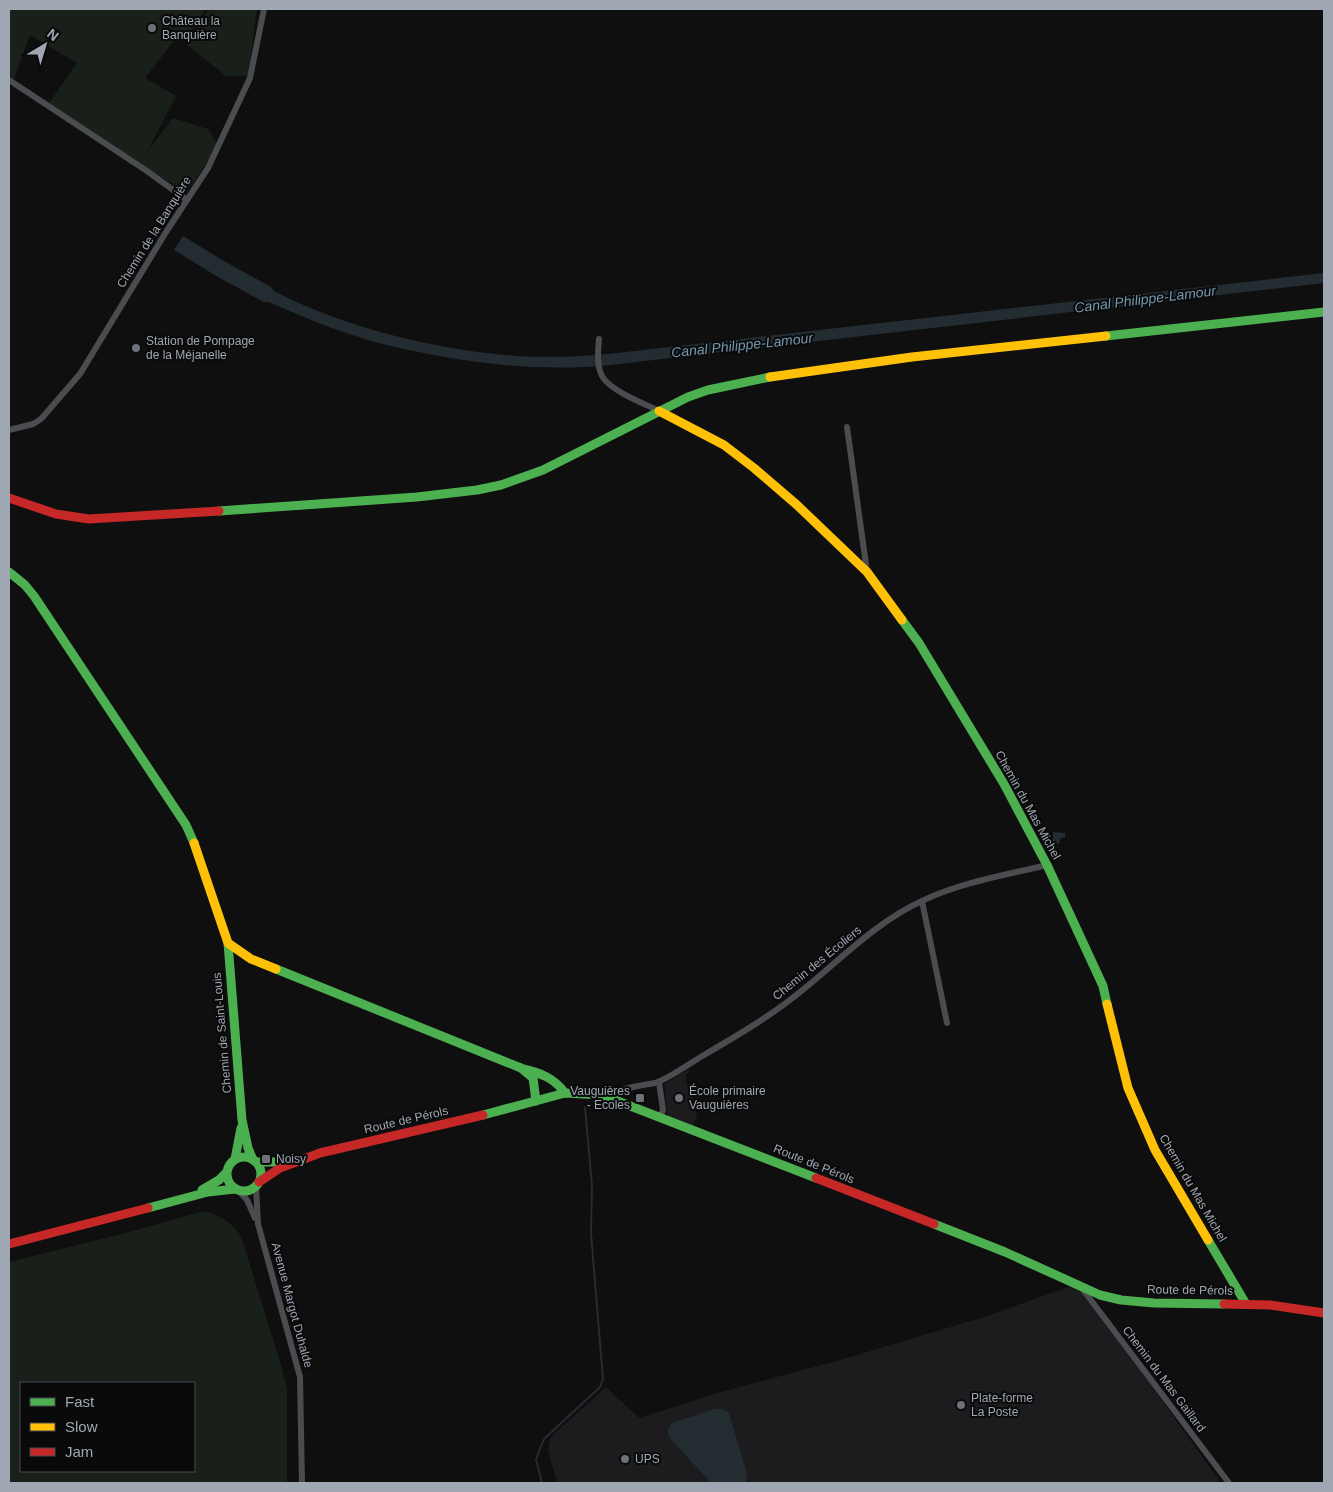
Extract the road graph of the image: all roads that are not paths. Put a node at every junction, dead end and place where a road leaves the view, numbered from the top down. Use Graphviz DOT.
graph roads {
  1 [pos="264,9"];
  2 [pos="9,80"];
  3 [pos="186,200"];
  4 [pos="1324,312"];
  5 [pos="599,340"];
  6 [pos="658,412"];
  7 [pos="846,427"];
  8 [pos="9,430"];
  9 [pos="9,494"];
  10 [pos="9,498"];
  11 [pos="22,502"];
  12 [pos="9,572"];
  13 [pos="867,572"];
  14 [pos="1047,865"];
  15 [pos="922,900"];
  16 [pos="228,943"];
  17 [pos="947,1023"];
  18 [pos="520,1068"];
  19 [pos="659,1082"];
  20 [pos="565,1093"];
  21 [pos="610,1098"];
  22 [pos="536,1101"];
  23 [pos="660,1117"];
  24 [pos="242,1120"];
  25 [pos="235,1159"];
  26 [pos="255,1161"];
  27 [pos="293,1162"];
  28 [pos="226,1173"];
  29 [pos="257,1184"];
  30 [pos="237,1190"];
  31 [pos="189,1197"];
  32 [pos="258,1224"];
  33 [pos="9,1244"];
  34 [pos="1081,1287"];
  35 [pos="1246,1304"];
  36 [pos="1324,1313"];
  37 [pos="302,1483"];
  38 [pos="1229,1483"];
  1 -- 3 [label="street, Chemin de la Banquière"];
  2 -- 3 [label="street"];
  3 -- 8 [label="street, Chemin de la Banquière"];
  4 -- 6 [label="street"];
  5 -- 6 [label="street"];
  6 -- 11 [label="street"];
  6 -- 13 [label="street, Chemin du Mas Michel"];
  7 -- 13 [label="street"];
  9 -- 11 [label="street"];
  10 -- 11 [label="street"];
  12 -- 16 [label="street, Chemin de Saint-Louis"];
  13 -- 14 [label="street, Chemin du Mas Michel"];
  14 -- 15 [label="street, Chemin des Écoliers"];
  14 -- 35 [label="street, Chemin du Mas Michel"];
  15 -- 17 [label="street"];
  15 -- 19 [label="street, Chemin des Écoliers"];
  16 -- 18 [label="street"];
  16 -- 24 [label="street, Chemin de Saint-Louis"];
  18 -- 20 [label="street"];
  18 -- 22 [label="street"];
  19 -- 21 [label="street, Chemin des Écoliers"];
  19 -- 23 [label="street"];
  20 -- 21 [label="street, Route de Pérols"];
  20 -- 22 [label="street, Route de Pérols"];
  21 -- 23 [label="street, Route de Pérols"];
  22 -- 27 [label="street, Route de Pérols"];
  23 -- 34 [label="street, Route de Pérols"];
  24 -- 25 [label="street, Chemin de Saint-Louis"];
  24 -- 26 [label="street, Chemin de Saint-Louis"];
  25 -- 26 [label="street"];
  25 -- 28 [label="street"];
  26 -- 27 [label="street, Route de Pérols"];
  26 -- 29 [label="street"];
  27 -- 29 [label="street, Route de Pérols"];
  28 -- 30 [label="street"];
  28 -- 31 [label="street"];
  29 -- 30 [label="street"];
  29 -- 32 [label="street, Avenue Margot Duhalde"];
  30 -- 31 [label="street"];
  30 -- 32 [label="street, Avenue Margot Duhalde"];
  31 -- 33 [label="street"];
  32 -- 37 [label="street, Avenue Margot Duhalde"];
  34 -- 35 [label="street, Route de Pérols"];
  34 -- 38 [label="street, Chemin du Mas Gaillard"];
  35 -- 36 [label="street, Route de Pérols"];
}
